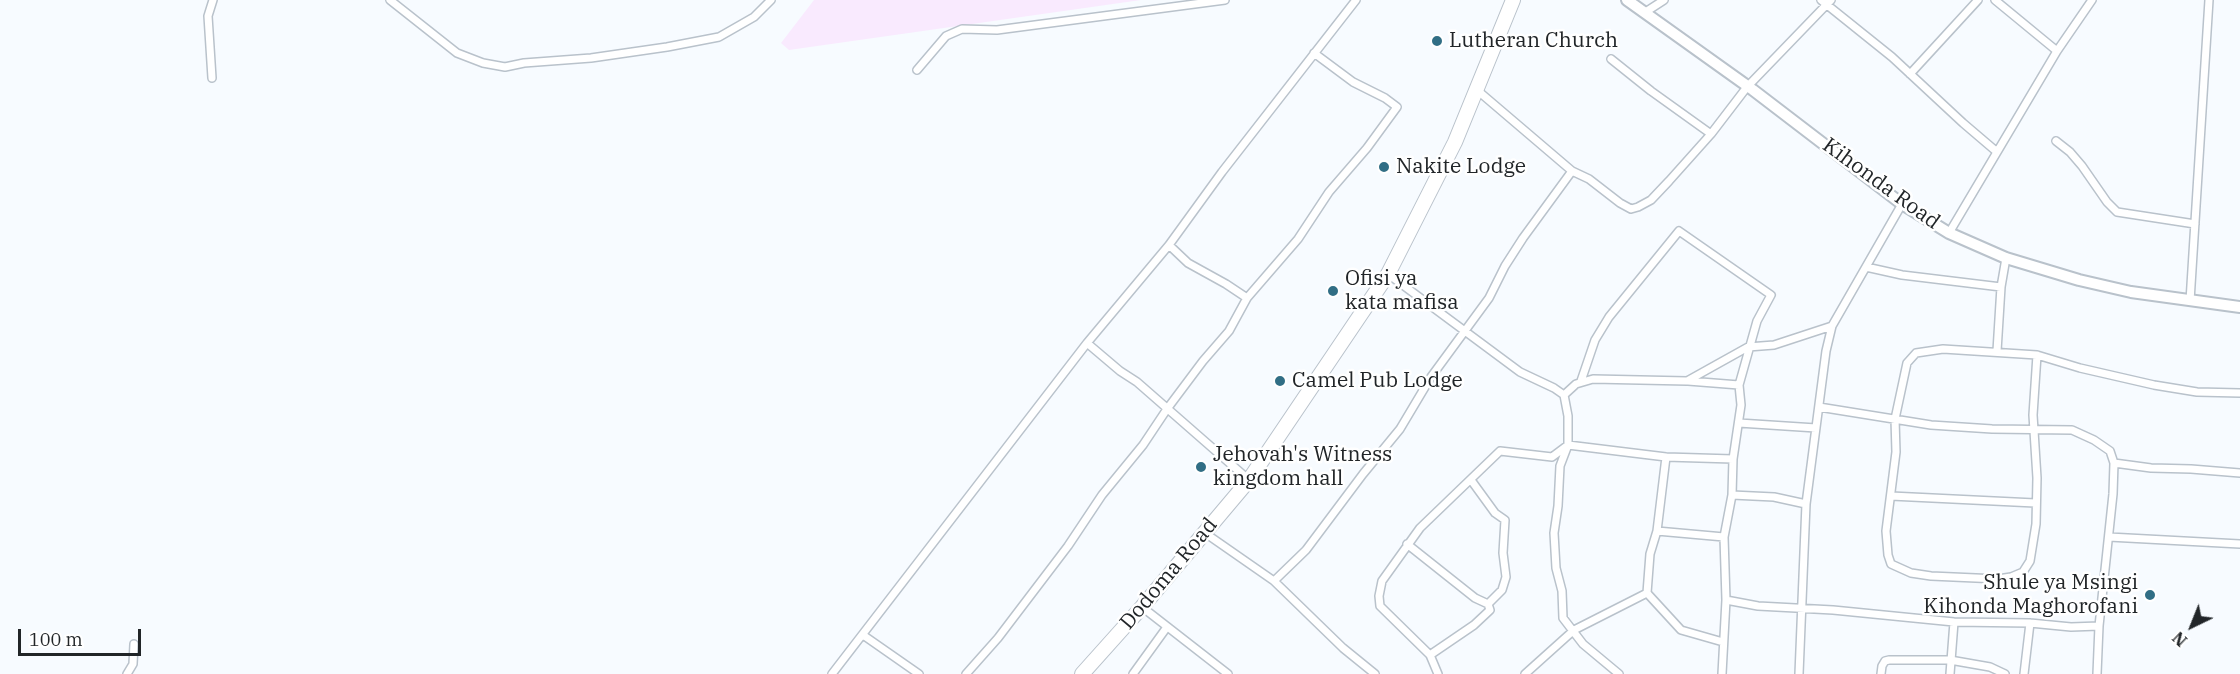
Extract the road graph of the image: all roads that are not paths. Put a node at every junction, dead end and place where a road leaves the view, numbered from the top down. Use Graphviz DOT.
graph roads {
  1 [pos="213,0"];
  2 [pos="390,0"];
  3 [pos="771,0"];
  4 [pos="1225,0"];
  5 [pos="1356,0"];
  6 [pos="1513,0"];
  7 [pos="1627,0"];
  8 [pos="1664,0"];
  9 [pos="1978,0"];
  10 [pos="1995,0"];
  11 [pos="2092,0"];
  12 [pos="2209,0"];
  13 [pos="1826,2"];
  14 [pos="1644,13"];
  15 [pos="2057,51"];
  16 [pos="1314,53"];
  17 [pos="1611,59"];
  18 [pos="916,70"];
  19 [pos="1910,74"];
  20 [pos="212,78"];
  21 [pos="1747,87"];
  22 [pos="1477,90"];
  23 [pos="1711,134"];
  24 [pos="2056,141"];
  25 [pos="1997,152"];
  26 [pos="1572,171"];
  27 [pos="1902,204"];
  28 [pos="2195,224"];
  29 [pos="1949,233"];
  30 [pos="1169,245"];
  31 [pos="2006,258"];
  32 [pos="1866,267"];
  33 [pos="1388,274"];
  34 [pos="2001,287"];
  35 [pos="1247,298"];
  36 [pos="2190,301"];
  37 [pos="2240,307"];
  38 [pos="1832,326"];
  39 [pos="1464,331"];
  40 [pos="1088,343"];
  41 [pos="1749,347"];
  42 [pos="1998,351"];
  43 [pos="2037,355"];
  44 [pos="1581,381"];
  45 [pos="1687,381"];
  46 [pos="1739,385"];
  47 [pos="2240,393"];
  48 [pos="1564,395"];
  49 [pos="1818,407"];
  50 [pos="1167,409"];
  51 [pos="1895,419"];
  52 [pos="1739,423"];
  53 [pos="1816,428"];
  54 [pos="2035,430"];
  55 [pos="1568,445"];
  56 [pos="1666,457"];
  57 [pos="1733,459"];
  58 [pos="2114,463"];
  59 [pos="2240,473"];
  60 [pos="1249,480"];
  61 [pos="1471,480"];
  62 [pos="1732,495"];
  63 [pos="1891,496"];
  64 [pos="2035,503"];
  65 [pos="1806,504"];
  66 [pos="1657,531"];
  67 [pos="1204,533"];
  68 [pos="1725,537"];
  69 [pos="2109,537"];
  70 [pos="1407,544"];
  71 [pos="2240,544"];
  72 [pos="1274,581"];
  73 [pos="1647,593"];
  74 [pos="1726,600"];
  75 [pos="1488,604"];
  76 [pos="1142,608"];
  77 [pos="1801,610"];
  78 [pos="1954,622"];
  79 [pos="2030,623"];
  80 [pos="2099,626"];
  81 [pos="1167,627"];
  82 [pos="1574,630"];
  83 [pos="862,635"];
  84 [pos="1724,642"];
  85 [pos="134,644"];
  86 [pos="1430,655"];
  87 [pos="1950,660"];
  88 [pos="127,674"];
  89 [pos="832,674"];
  90 [pos="919,674"];
  91 [pos="966,674"];
  92 [pos="1082,674"];
  93 [pos="1133,674"];
  94 [pos="1228,674"];
  95 [pos="1375,674"];
  96 [pos="1438,674"];
  97 [pos="1525,674"];
  98 [pos="1619,674"];
  99 [pos="1722,674"];
  100 [pos="1799,674"];
  101 [pos="1881,674"];
  102 [pos="1950,674"];
  103 [pos="2006,674"];
  104 [pos="2024,674"];
  105 [pos="2097,674"];
  1 -- 20 [label="street"];
  2 -- 3 [label="street"];
  4 -- 18 [label="street"];
  5 -- 16 [label="street"];
  6 -- 22 [label="highway, Dodoma Road"];
  7 -- 14 [label="street, Kihonda Road"];
  8 -- 14 [label="street"];
  9 -- 19 [label="street"];
  10 -- 15 [label="street"];
  11 -- 15 [label="street"];
  12 -- 28 [label="street"];
  13 -- 19 [label="street"];
  13 -- 21 [label="street"];
  14 -- 21 [label="street, Kihonda Road"];
  15 -- 25 [label="street"];
  16 -- 30 [label="street"];
  16 -- 35 [label="street"];
  17 -- 23 [label="street"];
  19 -- 25 [label="street"];
  21 -- 23 [label="street"];
  21 -- 27 [label="street, Kihonda Road"];
  22 -- 26 [label="street"];
  22 -- 33 [label="highway, Dodoma Road"];
  23 -- 26 [label="street"];
  24 -- 28 [label="street"];
  25 -- 29 [label="street"];
  26 -- 39 [label="street"];
  27 -- 29 [label="street, Kihonda Road"];
  27 -- 32 [label="street"];
  28 -- 36 [label="street"];
  29 -- 31 [label="street, Kihonda Road"];
  30 -- 35 [label="street"];
  30 -- 40 [label="street"];
  31 -- 34 [label="street"];
  31 -- 36 [label="street, Kihonda Road"];
  32 -- 34 [label="street"];
  32 -- 38 [label="street"];
  33 -- 39 [label="street"];
  33 -- 60 [label="highway, Dodoma Road"];
  34 -- 42 [label="street"];
  35 -- 50 [label="street"];
  36 -- 37 [label="street, Kihonda Road"];
  38 -- 41 [label="street"];
  38 -- 49 [label="street"];
  39 -- 48 [label="street"];
  39 -- 72 [label="street"];
  40 -- 50 [label="street"];
  40 -- 83 [label="street"];
  41 -- 44 [label="street"];
  41 -- 45 [label="street"];
  41 -- 46 [label="street"];
  42 -- 43 [label="street"];
  42 -- 51 [label="street"];
  43 -- 47 [label="street"];
  43 -- 54 [label="street"];
  44 -- 45 [label="street"];
  44 -- 48 [label="street"];
  45 -- 46 [label="street"];
  46 -- 52 [label="street"];
  48 -- 55 [label="street"];
  49 -- 51 [label="street"];
  49 -- 53 [label="street"];
  50 -- 60 [label="street"];
  50 -- 91 [label="street"];
  51 -- 54 [label="street"];
  51 -- 63 [label="street"];
  52 -- 53 [label="street"];
  52 -- 57 [label="street"];
  53 -- 65 [label="street"];
  54 -- 58 [label="street"];
  54 -- 64 [label="street"];
  55 -- 56 [label="street"];
  55 -- 61 [label="street"];
  55 -- 82 [label="street"];
  56 -- 57 [label="street"];
  56 -- 66 [label="street"];
  57 -- 62 [label="street"];
  58 -- 59 [label="street"];
  58 -- 69 [label="street"];
  60 -- 67 [label="highway, Dodoma Road"];
  61 -- 70 [label="street"];
  61 -- 75 [label="street"];
  62 -- 65 [label="street"];
  62 -- 68 [label="street"];
  63 -- 64 [label="street"];
  63 -- 64 [label="street"];
  65 -- 77 [label="street"];
  66 -- 68 [label="street"];
  66 -- 73 [label="street"];
  67 -- 72 [label="street"];
  67 -- 76 [label="highway, Dodoma Road"];
  68 -- 74 [label="street"];
  69 -- 71 [label="street"];
  69 -- 80 [label="street"];
  70 -- 75 [label="street"];
  70 -- 86 [label="street"];
  72 -- 95 [label="street"];
  73 -- 82 [label="street"];
  73 -- 84 [label="street"];
  74 -- 77 [label="street"];
  74 -- 84 [label="street"];
  75 -- 86 [label="street"];
  76 -- 81 [label="street"];
  76 -- 92 [label="highway, Dodoma Road"];
  77 -- 78 [label="street"];
  77 -- 100 [label="street"];
  78 -- 79 [label="street"];
  78 -- 87 [label="street"];
  79 -- 80 [label="street"];
  79 -- 104 [label="street"];
  80 -- 105 [label="street"];
  81 -- 93 [label="street"];
  81 -- 94 [label="street"];
  82 -- 97 [label="street"];
  82 -- 98 [label="street"];
  83 -- 89 [label="street"];
  83 -- 90 [label="street"];
  84 -- 99 [label="street"];
  85 -- 88 [label="street"];
  86 -- 96 [label="street"];
  87 -- 101 [label="street"];
  87 -- 102 [label="street"];
  87 -- 103 [label="street"];
}
